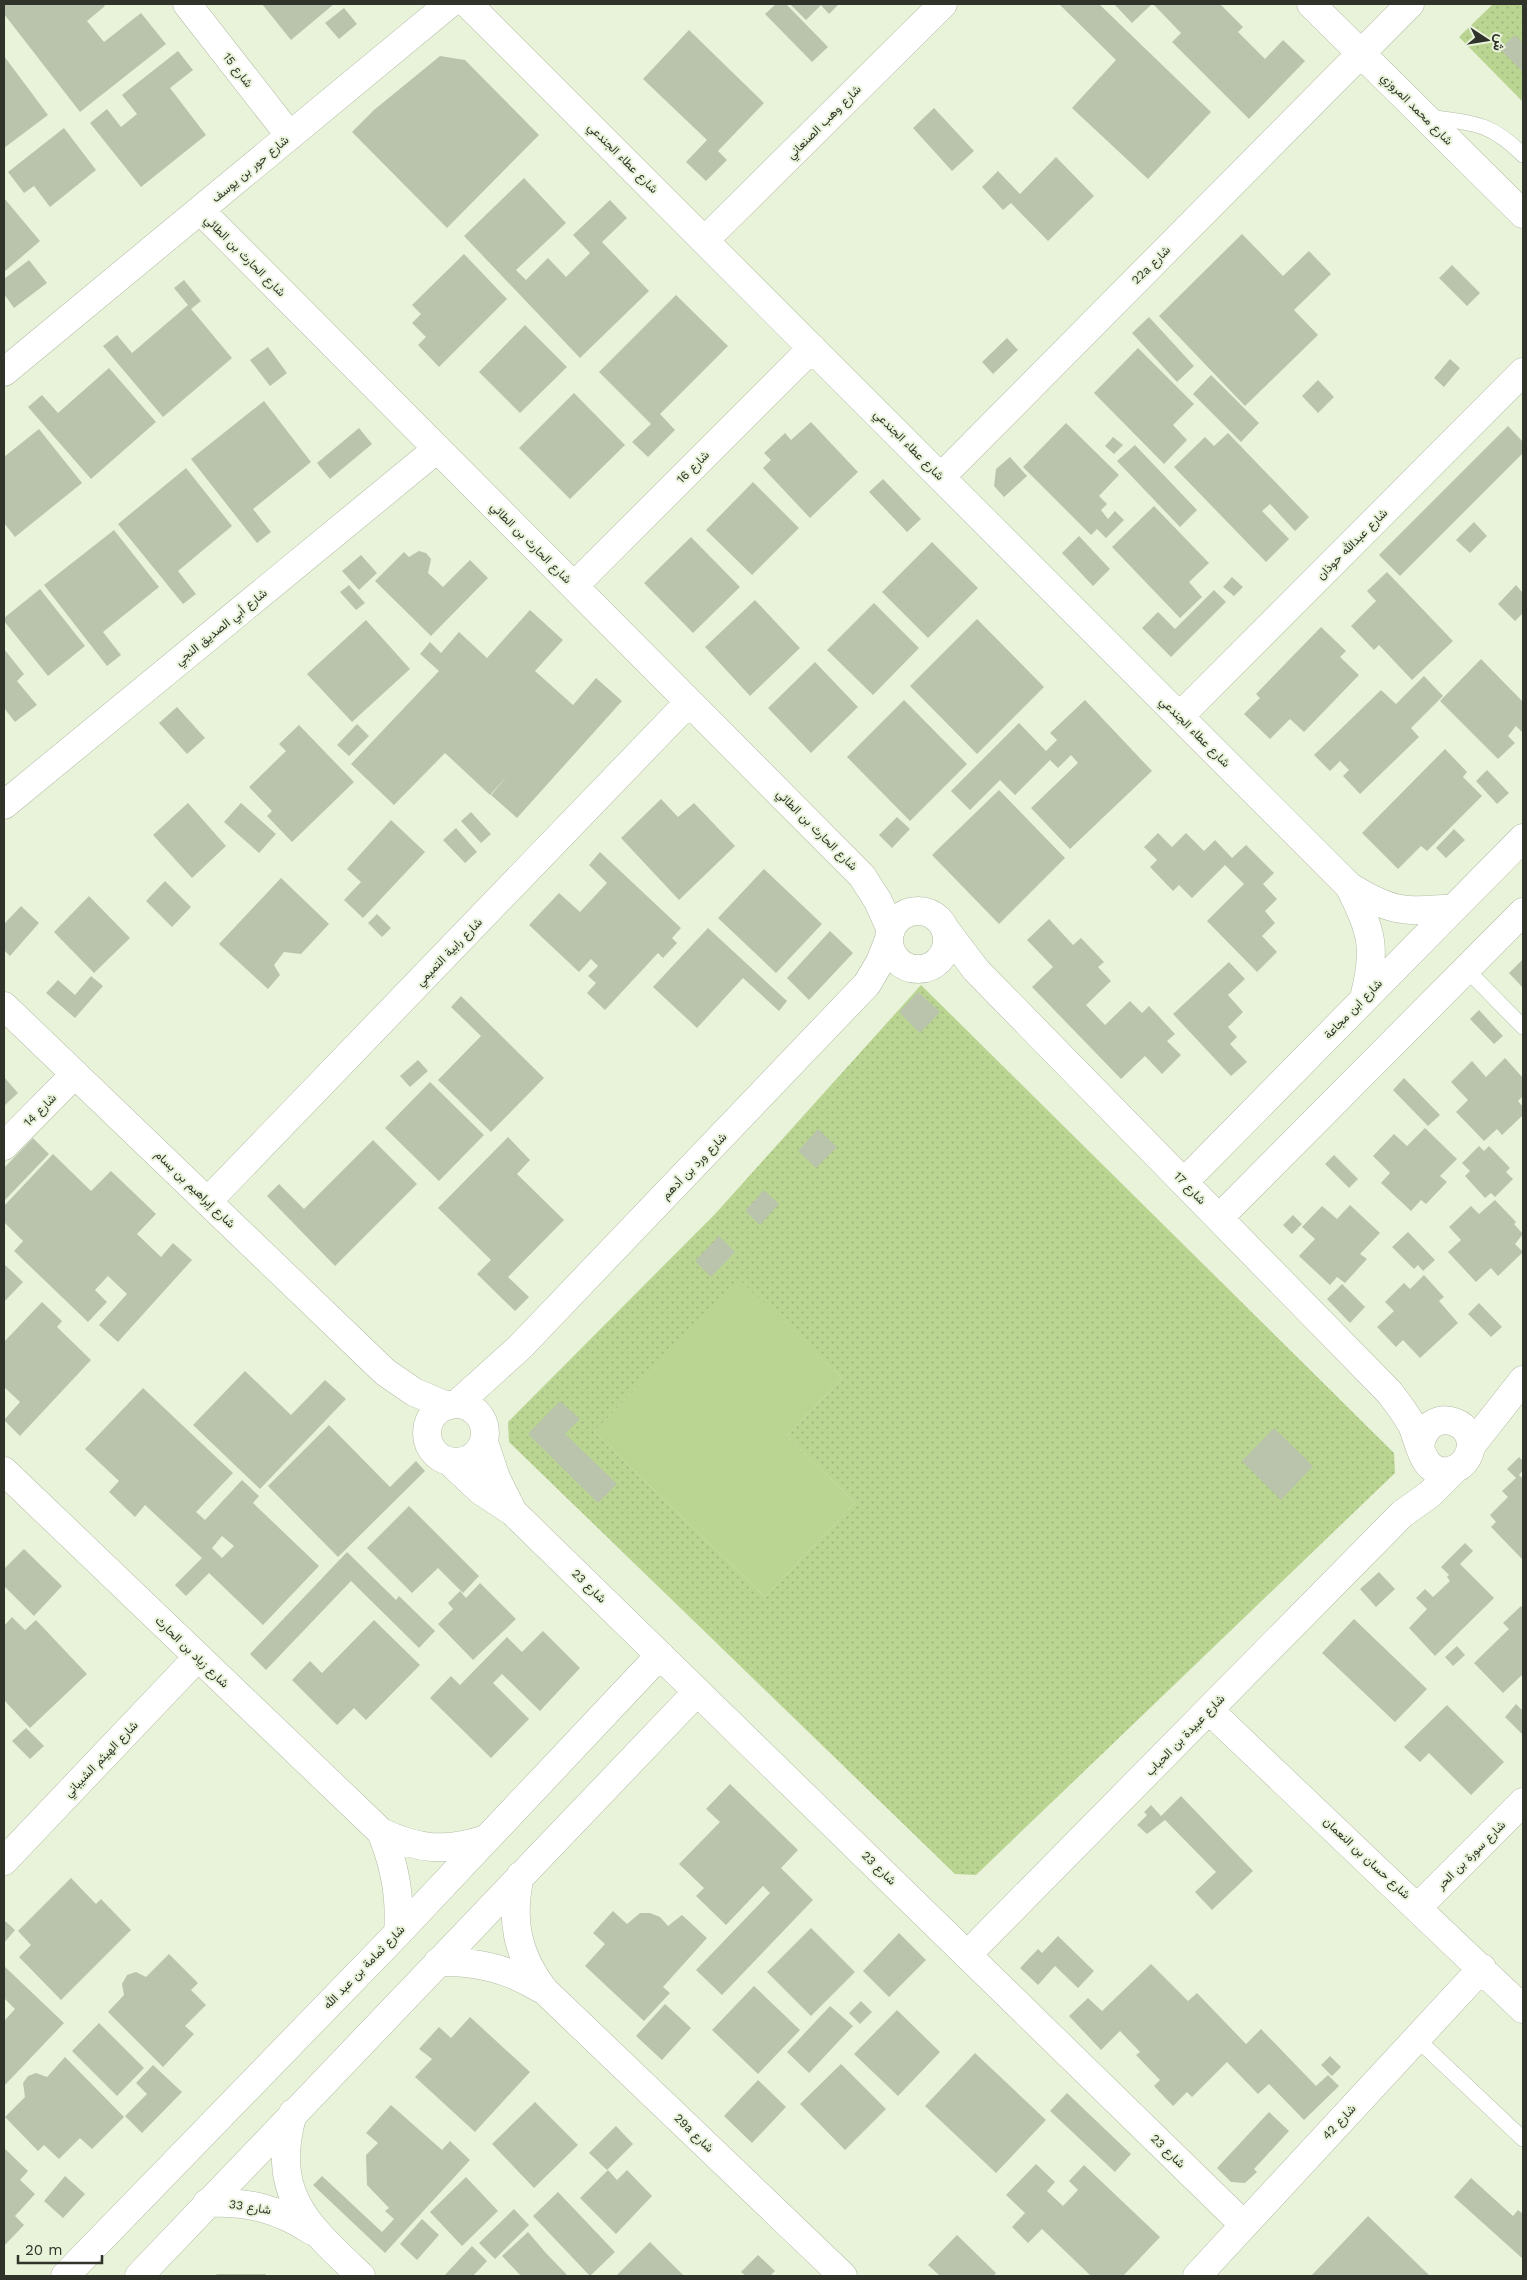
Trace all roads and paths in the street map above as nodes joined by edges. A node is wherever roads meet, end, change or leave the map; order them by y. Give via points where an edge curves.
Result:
1 (187, 4) edge
2 (449, 4) edge
3 (468, 4) edge
4 (943, 4) edge
5 (1311, 4) edge
6 (1410, 4) edge
7 (1362, 54) junction
8 (1425, 117) junction
9 (290, 136) junction
10 (1523, 155) edge
11 (200, 210) junction
12 (1523, 214) edge
13 (705, 240) junction
14 (812, 348) junction
15 (4, 372) edge
16 (1523, 372) edge
17 (437, 449) junction
18 (941, 477) junction
19 (574, 586) junction
20 (689, 702) junction
21 (1180, 716) junction
22 (4, 805) edge
23 (1523, 838) edge
24 (862, 876) junction
25 (1349, 886) junction
26 (1453, 908) junction
27 (919, 911) junction
28 (1523, 912) edge
29 (945, 928) junction
30 (890, 934) junction
31 (918, 967) junction
32 (1466, 969) junction
33 (989, 983) junction
34 (867, 984) junction
35 (1364, 998) junction
36 (4, 1006) edge
37 (1523, 1027) edge
38 (75, 1074) junction
39 (4, 1146) edge
40 (1184, 1182) junction
41 (208, 1201) junction
42 (1219, 1218) junction
43 (520, 1347) junction
44 (385, 1372) junction
45 (1521, 1382) edge
46 (1390, 1393) junction
47 (452, 1405) junction
48 (1449, 1420) junction
49 (427, 1432) junction
50 (484, 1432) junction
51 (1471, 1446) junction
52 (1420, 1450) junction
53 (450, 1462) junction
54 (1455, 1469) junction
55 (4, 1471) edge
56 (513, 1512) junction
57 (1402, 1514) junction
58 (660, 1655) junction
59 (198, 1657) junction
60 (697, 1692) junction
61 (1209, 1710) junction
62 (1523, 1802) edge
63 (381, 1832) junction
64 (486, 1839) junction
65 (4, 1860) edge
66 (520, 1876) junction
67 (1418, 1907) junction
68 (398, 1933) junction
69 (967, 1955) junction
70 (438, 1962) junction
71 (1482, 1968) junction
72 (544, 1990) junction
73 (1523, 2009) edge
74 (1417, 2039) junction
75 (293, 2113) junction
76 (1523, 2139) edge
77 (207, 2203) junction
78 (1244, 2225) junction
79 (316, 2234) junction
80 (65, 2276) edge
81 (139, 2276) edge
82 (360, 2276) edge
83 (843, 2276) edge
84 (1197, 2276) edge

1 - 9 street, شارع 15
2 - 9 street, شارع حور بن يوسف
3 - 13 street, شارع عطاء الجندعي
4 - 13 street, شارع وهب الصنعاني
5 - 7 street, شارع محمد المروزي
6 - 7 street, 22a شارع
7 - 8 street, شارع محمد المروزي
7 - 18 street, 22a شارع
8 - 10 lane via 1487,127
8 - 12 street, شارع محمد المروزي
9 - 11 street, شارع حور بن يوسف
11 - 15 street, شارع حور بن يوسف
11 - 17 street, شارع الحارث بن الطائي
13 - 14 street, شارع عطاء الجندعي
14 - 18 street, شارع عطاء الجندعي
14 - 19 street, شارع 16
16 - 21 street, شارع عبدالله حوذان
17 - 19 street, شارع الحارث بن الطائي
17 - 22 street, شارع أبي الصديق النجي
18 - 21 street, شارع عطاء الجندعي
19 - 20 street, شارع الحارث بن الطائي
20 - 24 street, شارع الحارث بن الطائي
20 - 41 street, شارع رابية التميمي
21 - 25 street, شارع عطاء الجندعي
23 - 26 street, شارع ابن مجاعة
24 - 27 street, شارع الحارث بن الطائي
24 - 30 street, شارع الحارث بن الطائي via 878,901
25 - 26 street, شارع عطاء الجندعي via 1394,909 1419,912
25 - 35 street, شارع عطاء الجندعي via 1366,920 1372,945 1371,971
26 - 35 street, شارع ابن مجاعة
27 - 29 street via 934,916
27 - 30 street via 902,916
28 - 32 street
29 - 31 street via 944,954
29 - 33 street, شارع 17
30 - 31 street via 893,956
30 - 34 street, شارع ورد بن أدهم via 880,962
31 - 33 street, شارع 17 via 961,971
31 - 34 street, شارع ورد بن أدهم
32 - 37 lane
32 - 42 street
33 - 40 street, شارع 17
34 - 43 street, شارع ورد بن أدهم
35 - 40 street, شارع ابن مجاعة
36 - 38 street, شارع إبراهيم بن بسام
38 - 39 street, شارع 14
38 - 41 street, شارع إبراهيم بن بسام
40 - 42 street, شارع 17
41 - 44 street, شارع إبراهيم بن بسام
42 - 46 street, شارع 17
43 - 47 street, شارع ورد بن أدهم
43 - 50 street, شارع ورد بن أدهم via 496,1387
44 - 47 street, شارع إبراهيم بن بسام via 414,1392
44 - 49 street, شارع إبراهيم بن بسام
45 - 48 street
45 - 51 street
46 - 48 street, شارع 17 via 1417,1410
46 - 52 street, شارع 17 via 1403,1409
47 - 49 street via 437,1411
47 - 50 street via 468,1406 477,1412
48 - 51 street via 1466,1430
48 - 52 street via 1431,1424 1425,1430
49 - 53 street via 433,1451
50 - 53 street via 479,1451 461,1462
50 - 56 street, شارع 23 via 496,1478
51 - 54 street via 1466,1460
52 - 54 street via 1432,1467
52 - 57 street, شارع عبيدة بن الحباب via 1416,1486
53 - 56 street, شارع 23 via 481,1491
54 - 57 street, شارع عبيدة بن الحباب via 1430,1494
55 - 59 street, شارع زياد بن الحارث
56 - 58 street, شارع 23
57 - 61 street, شارع عبيدة بن الحباب
58 - 60 street, شارع 23
58 - 64 street, شارع ثمامة بن عبد الله
59 - 63 street, شارع زياد بن الحارث
59 - 65 street, شارع الهيثم الشيباني
60 - 66 street
60 - 69 street, شارع 23
61 - 67 street, شارع حسان بن النعمان
61 - 69 street, شارع عبيدة بن الحباب
62 - 67 street, شارع سورة بن الحر
63 - 64 street, شارع زياد بن الحارث via 401,1842 436,1848 465,1846
63 - 68 street, شارع زياد بن الحارث via 395,1871
64 - 68 street, شارع ثمامة بن عبد الله
66 - 70 street
66 - 72 street, 29a شارع via 515,1896 517,1936 532,1974
67 - 71 street, شارع حسان بن النعمان
68 - 80 street, شارع ثمامة بن عبد الله
69 - 78 street, شارع 23
70 - 72 street, 29a شارع via 461,1961 497,1968
70 - 75 street
71 - 73 street, شارع حسان بن النعمان
71 - 74 street, شارع 42
72 - 83 street, 29a شارع
74 - 76 lane
74 - 78 street, شارع 42
75 - 77 street
75 - 79 street, شارع 33 via 285,2155 287,2177 293,2198
77 - 79 street, شارع 33 via 230,2202 276,2211
77 - 81 street
78 - 84 street, شارع 42
79 - 82 street, شارع 33

